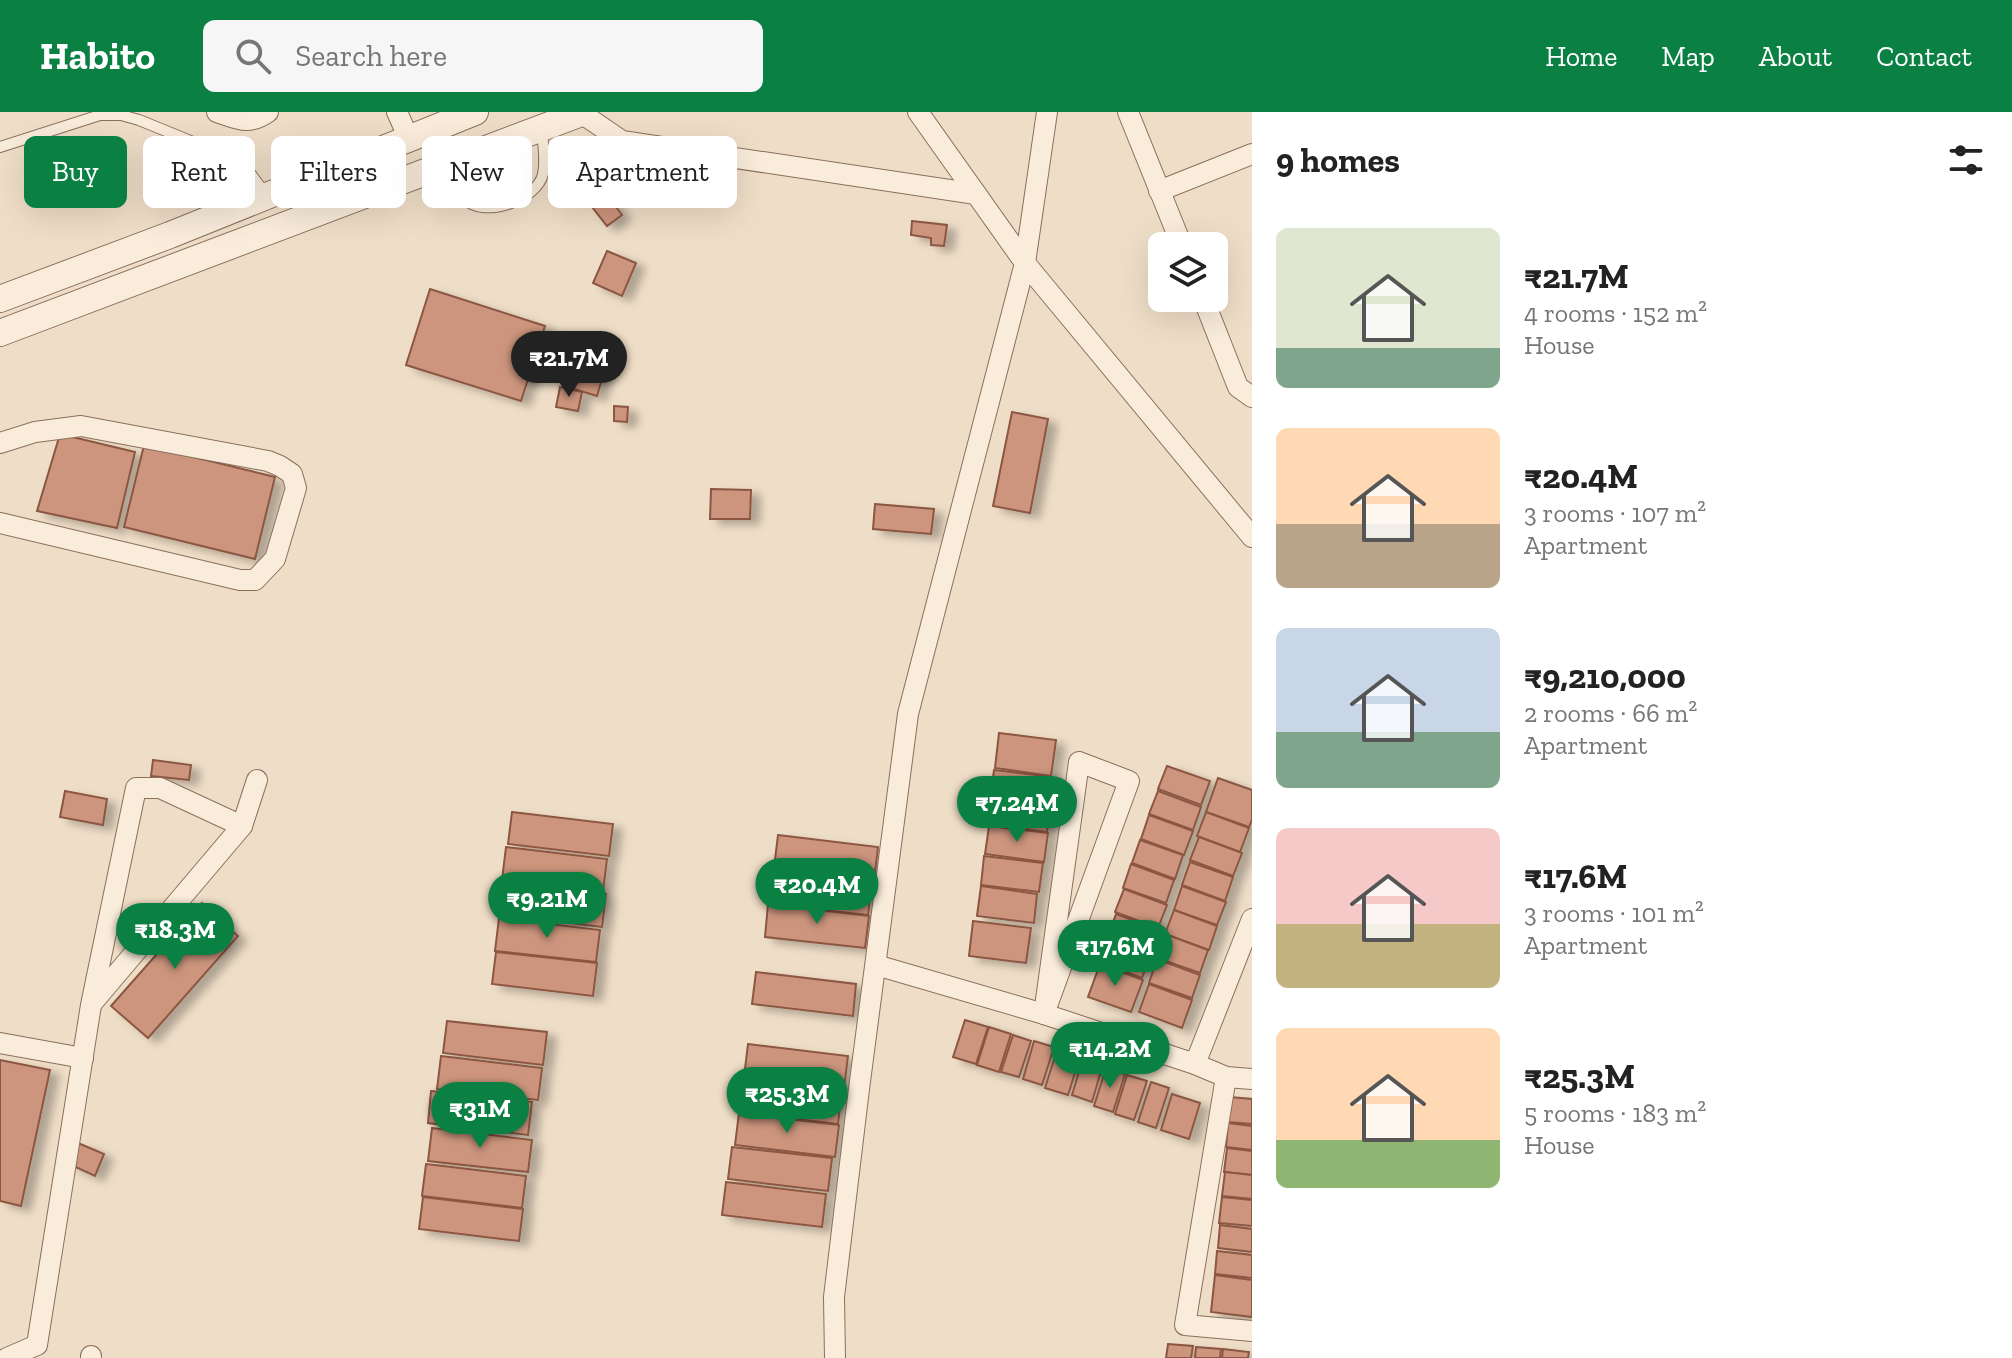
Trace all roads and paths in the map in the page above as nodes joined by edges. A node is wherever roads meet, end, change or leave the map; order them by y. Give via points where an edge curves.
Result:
1 (217, 112) edge
2 (268, 112) edge
3 (397, 112) edge
4 (475, 112) edge
5 (918, 112) edge
6 (1047, 112) edge
7 (1128, 112) edge
8 (582, 113) edge
9 (542, 128) junction
10 (521, 136) edge
11 (409, 139) junction
12 (0, 147) edge
13 (1252, 154) edge
14 (422, 173) edge
15 (1159, 191) junction
16 (532, 192) edge
17 (976, 194) junction
18 (267, 196) junction
19 (1176, 232) edge
20 (1025, 263) junction
21 (0, 299) edge
22 (1209, 312) edge
23 (0, 333) edge
24 (1252, 397) edge
25 (0, 443) edge
26 (0, 523) edge
27 (1252, 537) edge
28 (257, 780) dead end
29 (242, 826) junction
30 (1252, 919) edge
31 (876, 965) junction
32 (91, 1005) junction
33 (1044, 1014) junction
34 (0, 1043) edge
35 (83, 1058) junction
36 (1195, 1064) junction
37 (1226, 1077) junction
38 (1252, 1079) edge
39 (1252, 1331) edge
40 (39, 1352) edge
41 (7, 1358) edge
42 (835, 1358) edge

1 - 2 street via 243,120
3 - 11 street
4 - 11 street
5 - 17 street
6 - 20 street
7 - 15 street
8 - 9 street
8 - 17 street via 622,141
9 - 10 street
9 - 16 lane via 543,176
11 - 18 street
12 - 18 lane via 100,115 121,115 237,160
13 - 15 street
14 - 23 street
15 - 19 street
17 - 20 street
18 - 21 street
20 - 27 street
20 - 31 street via 908,714
22 - 24 street via 1238,387
25 - 26 street via 81,426 268,461 292,474 296,488 275,559 255,580
28 - 29 street
29 - 32 street
29 - 32 street via 160,788 136,788
30 - 36 street
31 - 33 street
31 - 42 street via 834,1297
32 - 35 street
33 - 33 street via 1057,920 1079,762 1129,781
33 - 36 street
34 - 35 street
35 - 40 street
36 - 37 street
37 - 38 street
37 - 39 street via 1185,1325
40 - 41 street

